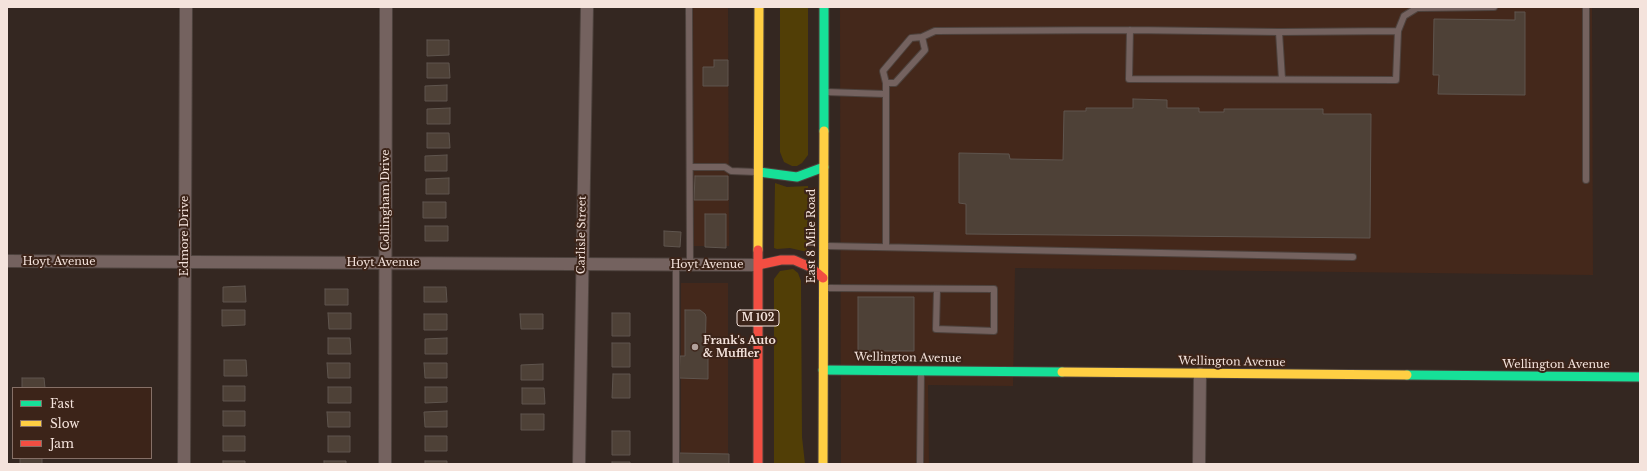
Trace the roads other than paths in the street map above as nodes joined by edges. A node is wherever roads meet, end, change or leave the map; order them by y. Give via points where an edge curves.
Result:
1 (186, 7) edge
2 (386, 7) edge
3 (586, 7) edge
4 (689, 7) edge
5 (759, 7) edge
6 (824, 7) edge
7 (1494, 7) edge
8 (1586, 7) edge
9 (1130, 30) junction
10 (1398, 30) junction
11 (1279, 32) junction
12 (922, 37) junction
13 (1282, 79) junction
14 (886, 83) junction
15 (824, 92) junction
16 (885, 94) junction
17 (690, 167) junction
18 (824, 167) junction
19 (759, 172) junction
20 (1586, 180) dead end
21 (824, 246) junction
22 (886, 247) junction
23 (1353, 257) dead end
24 (7, 261) edge
25 (185, 262) junction
26 (386, 263) junction
27 (581, 264) junction
28 (676, 265) junction
29 (690, 265) junction
30 (758, 265) junction
31 (823, 283) junction
32 (937, 289) junction
33 (823, 370) junction
34 (921, 370) junction
35 (1200, 374) junction
36 (1640, 377) edge
37 (184, 464) edge
38 (385, 464) edge
39 (579, 464) edge
40 (676, 464) edge
41 (758, 464) edge
42 (824, 464) edge
43 (920, 464) edge
44 (1200, 464) edge

1 - 25 street, Edmore Drive
2 - 26 street, Collingham Drive
3 - 27 street, Carlisle Street
4 - 17 lane
5 - 19 main road, M 102
6 - 15 main road, East 8 Mile Road
7 - 10 lane via 1417,8 1404,16
8 - 20 lane
9 - 11 lane
9 - 12 lane via 935,31
9 - 13 lane via 1129,79
10 - 11 lane
10 - 13 lane via 1396,80
11 - 13 lane
12 - 14 lane via 911,38 894,56 883,71
12 - 14 lane via 925,50 895,83
14 - 16 lane
15 - 16 lane
15 - 18 main road, East 8 Mile Road
16 - 22 lane
17 - 19 lane via 725,167 731,171
17 - 29 lane
18 - 19 main road via 797,177
18 - 21 main road, East 8 Mile Road
19 - 30 main road, M 102
21 - 22 lane
21 - 31 main road, East 8 Mile Road
22 - 23 lane
24 - 25 street, Hoyt Avenue
25 - 26 street, Hoyt Avenue
25 - 37 street, Edmore Drive
26 - 27 street, Hoyt Avenue
26 - 38 street, Collingham Drive
27 - 28 street, Hoyt Avenue
27 - 39 street, Carlisle Street
28 - 29 street, Hoyt Avenue
28 - 40 lane
29 - 30 street, Hoyt Avenue
30 - 31 main road via 794,260 810,267
30 - 41 main road, M 102
31 - 32 lane
31 - 33 main road, East 8 Mile Road
32 - 32 lane via 994,289 994,331 936,329
33 - 34 main road, Wellington Avenue
33 - 42 main road, East 8 Mile Road
34 - 35 main road, Wellington Avenue
34 - 43 lane
35 - 36 main road, Wellington Avenue
35 - 44 street

